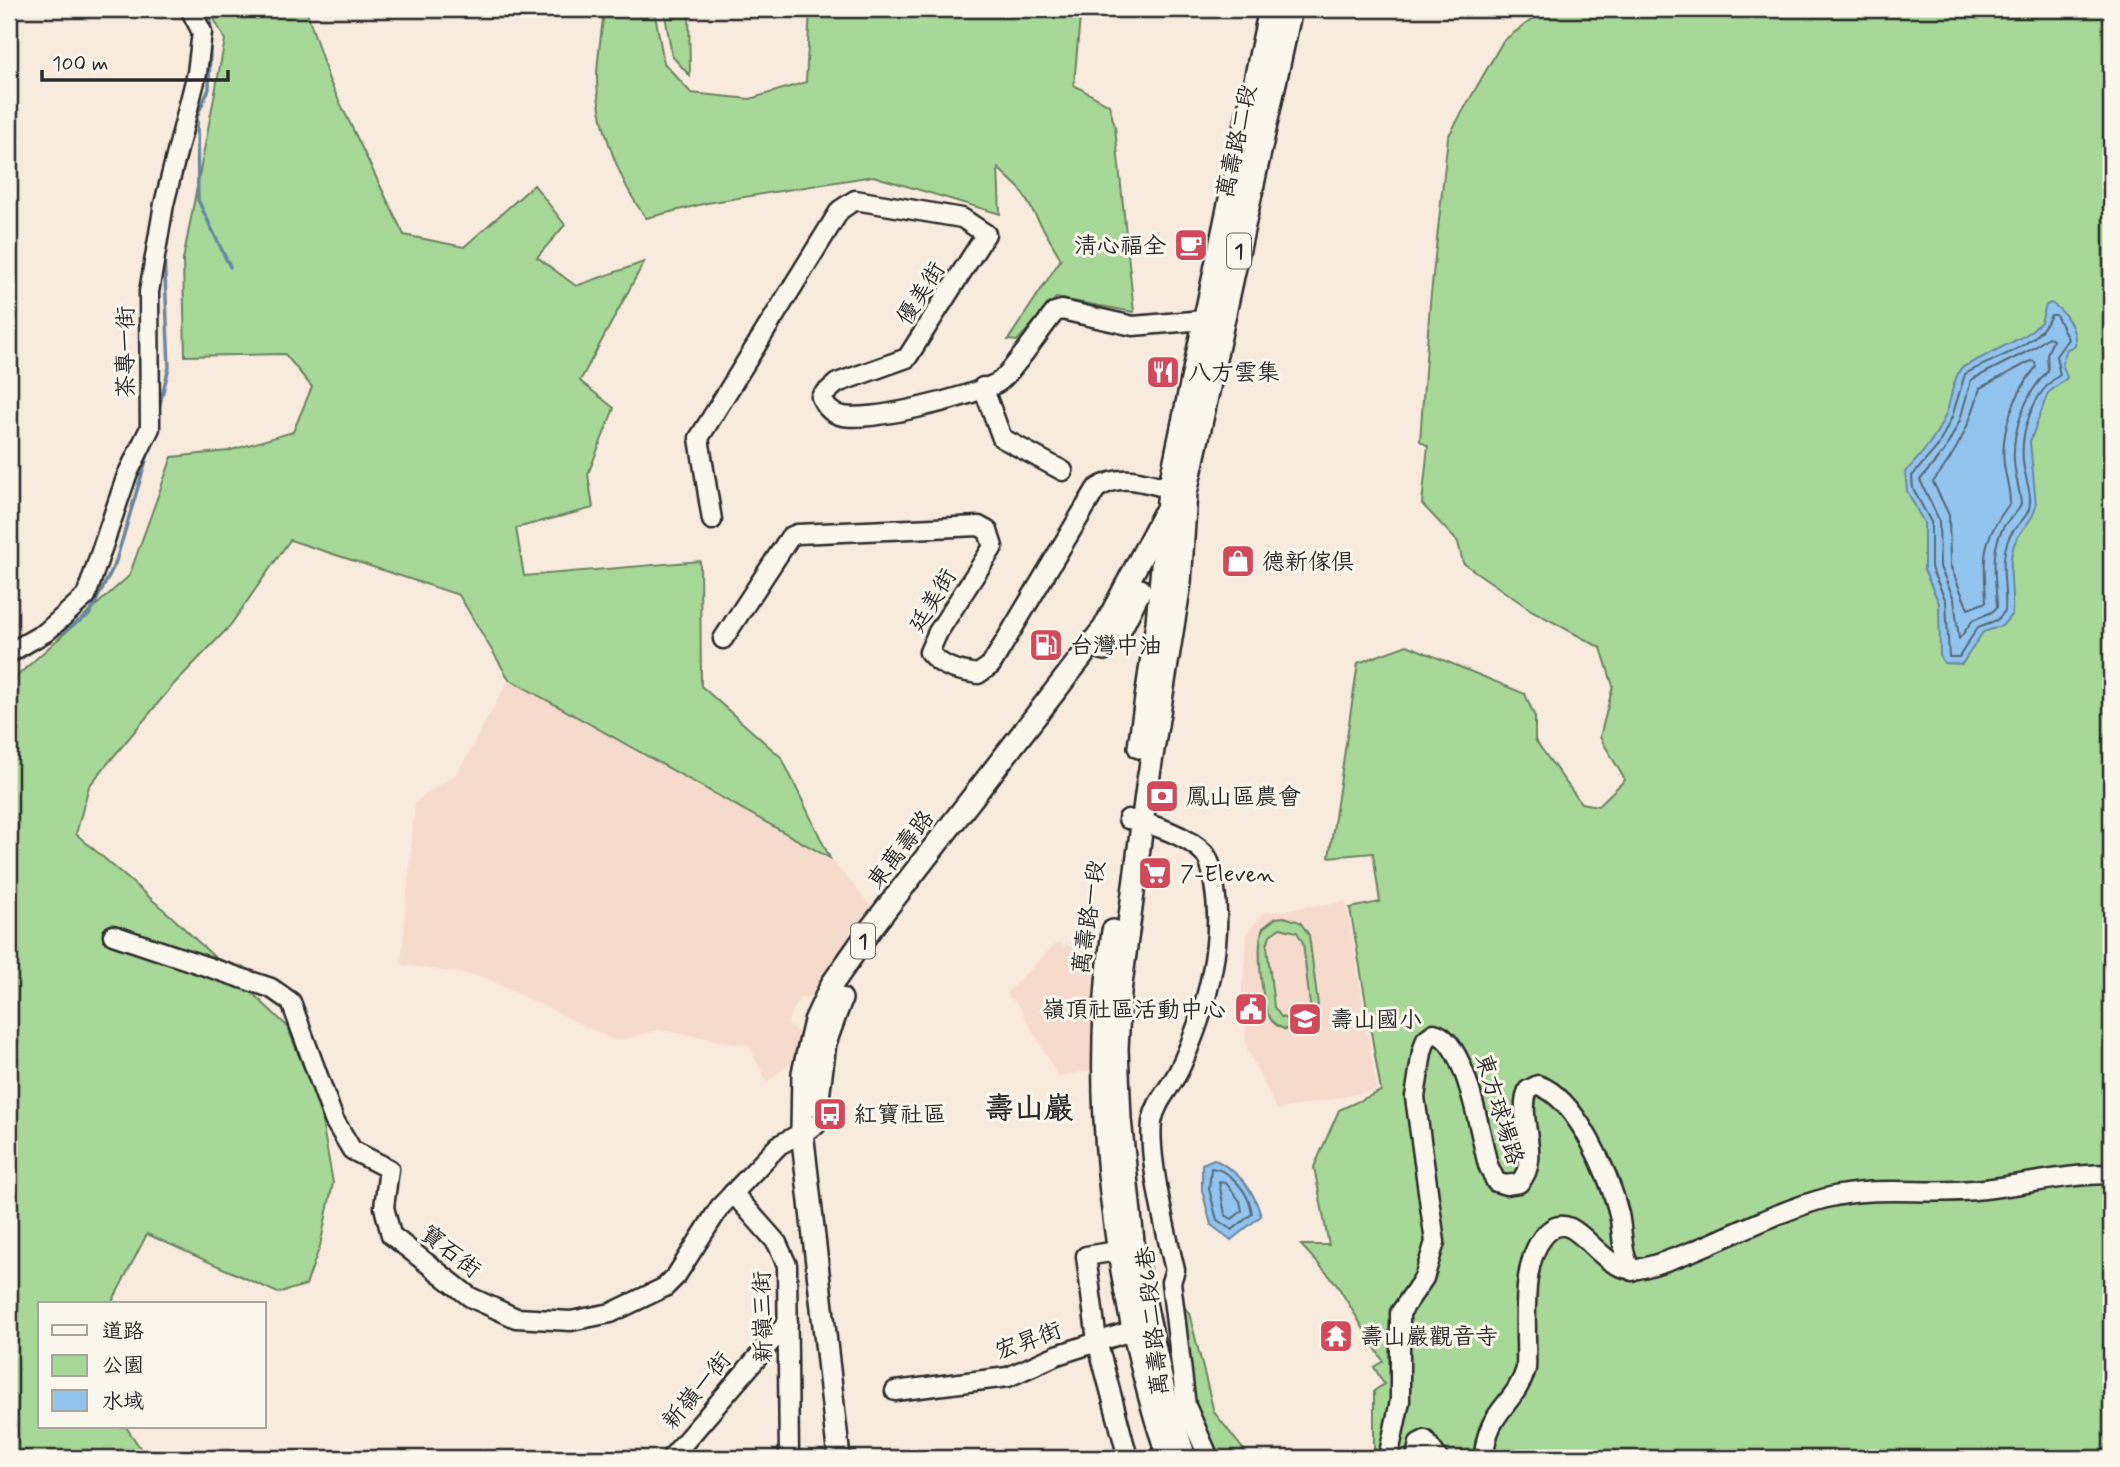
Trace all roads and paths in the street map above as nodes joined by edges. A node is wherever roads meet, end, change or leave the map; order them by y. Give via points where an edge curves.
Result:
1 (190, 9) edge
2 (1270, 9) edge
3 (1292, 9) edge
4 (1204, 320) junction
5 (983, 387) junction
6 (1063, 471) dead end
7 (1175, 495) junction
8 (712, 520) dead end
9 (1173, 539) junction
10 (1126, 617) junction
11 (1157, 622) junction
12 (723, 639) dead end
13 (9, 653) edge
14 (1135, 820) junction
15 (113, 935) dead end
16 (809, 1128) junction
17 (2111, 1174) edge
18 (733, 1193) junction
19 (1117, 1251) junction
20 (1632, 1271) junction
21 (788, 1322) junction
22 (1134, 1330) junction
23 (1097, 1341) junction
24 (895, 1391) dead end
25 (671, 1458) edge
26 (789, 1458) edge
27 (839, 1458) edge
28 (853, 1458) edge
29 (1128, 1458) edge
30 (1169, 1458) edge
31 (1185, 1458) edge
32 (1209, 1458) edge
33 (1388, 1458) edge
34 (1416, 1458) edge
35 (1438, 1458) edge
36 (1484, 1458) edge

1 - 13 street, 茶專一街 via 202,32 149,292 150,428 127,475 86,596 46,632
2 - 4 main road, 萬壽路二段 / 1
3 - 7 main road, 萬壽路二段 / 1
4 - 5 street, 優美街 via 1133,327 1055,312 999,383
4 - 7 main road, 萬壽路二段 / 1
5 - 6 street via 1002,438
5 - 8 street, 優美街 via 884,415 853,418 826,408 821,397 836,383 907,358 986,234 962,218 855,200 840,210 699,438
7 - 9 main road, 萬壽路二段 / 1
7 - 12 street, 廷美街 via 1131,478 1117,478 1096,489 991,665 978,674 955,671 929,652 993,547 988,531 979,526 790,537
7 - 16 main road, 東萬壽路 / 1 via 1104,628 832,984 815,1021 803,1073
9 - 10 main road, 東萬壽路 / 1
9 - 11 main road, 萬壽路一段
9 - 14 main road, 萬壽路一段 via 1180,583
10 - 11 main road via 1151,617
10 - 16 main road, 東萬壽路 / 1 via 847,987 825,1042
11 - 14 main road, 萬壽路一段
14 - 19 main road, 萬壽路一段 via 1105,988 1102,1046
14 - 31 main road, 萬壽路一段 via 1117,1049 1120,1119 1137,1264 1164,1392
14 - 32 street, 萬壽路二段6巷 via 1176,835 1205,855 1217,898 1213,970 1181,1066 1157,1106 1152,1124 1175,1270 1171,1282 1181,1378 1186,1406
15 - 18 street, 寶石街 via 271,988 291,1002 334,1120 352,1150 389,1169 384,1207 391,1235 470,1297 516,1318 571,1321 611,1313 652,1295 676,1276
16 - 18 street, 寶石街 via 779,1145
16 - 27 main road, 東萬壽路 / 1
16 - 28 main road, 東萬壽路 / 1
17 - 20 street via 2041,1179 1972,1191 1857,1193 1828,1198 1683,1257
18 - 21 street, 新嶺三街 via 784,1252
19 - 22 main road, 萬壽路一段
19 - 23 street via 1086,1256
20 - 33 street, 東方球場路 via 1626,1263 1606,1171 1566,1106 1538,1085 1528,1090 1524,1104 1528,1168 1518,1183 1496,1182 1458,1055 1445,1038 1430,1035 1422,1052 1415,1097 1435,1242 1424,1278 1400,1313 1400,1401
20 - 36 street via 1615,1267 1579,1231 1564,1227 1549,1231 1529,1269 1527,1369 1522,1383 1489,1424
21 - 25 street, 新嶺一街
21 - 26 street, 新嶺三街
22 - 23 street, 宏昇街
22 - 30 main road, 萬壽路一段 via 1148,1396
23 - 24 street, 宏昇街 via 1008,1377
23 - 29 street
34 - 35 street via 1419,1443 1425,1440

